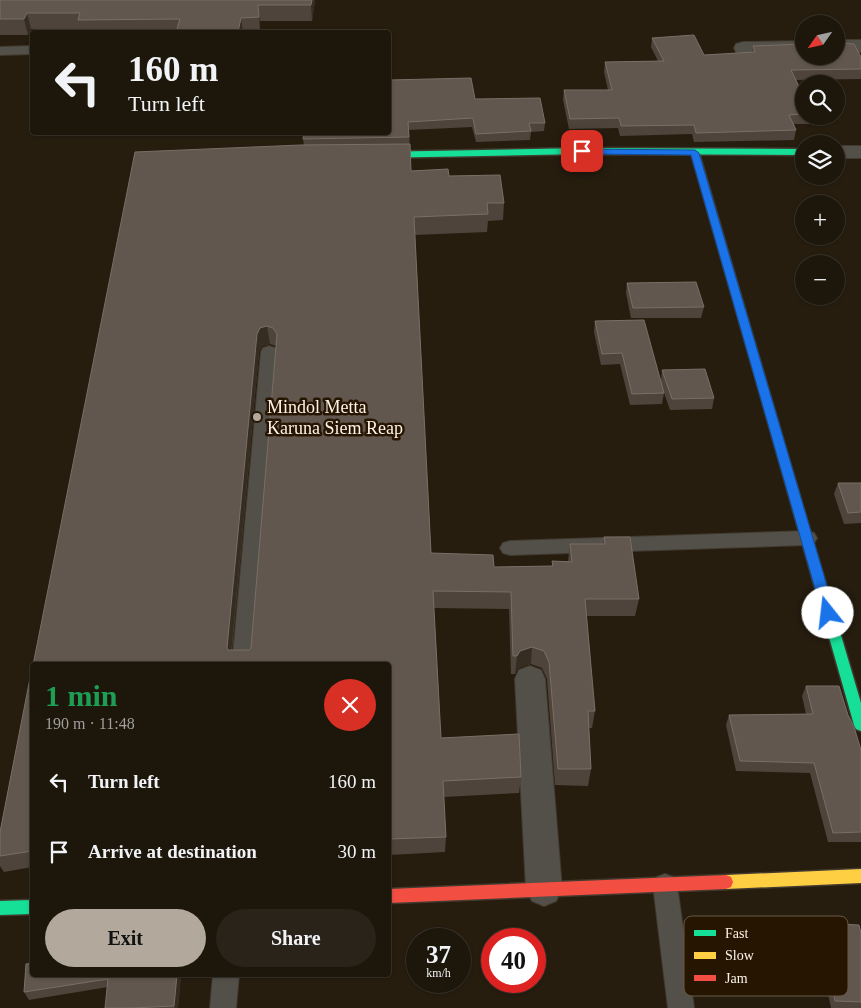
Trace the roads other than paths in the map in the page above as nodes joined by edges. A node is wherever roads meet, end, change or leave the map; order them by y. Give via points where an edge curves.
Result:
1 (845, 46) edge
2 (861, 46) edge
3 (795, 47) edge
4 (744, 48) dead end
5 (30, 50) edge
6 (0, 51) edge
7 (795, 152) edge
8 (845, 152) edge
9 (861, 152) edge
10 (695, 153) junction
11 (358, 155) edge
12 (269, 352) edge
13 (807, 538) junction
14 (510, 548) dead end
15 (242, 662) edge
16 (530, 679) dead end
17 (861, 725) edge
18 (861, 876) edge
19 (665, 885) junction
20 (544, 889) junction
21 (391, 896) edge
22 (0, 908) edge
23 (30, 908) edge
24 (226, 977) edge
25 (223, 1008) edge
26 (681, 1008) edge

1 - 2 street
3 - 4 street
5 - 6 lane
7 - 10 street
8 - 9 street
10 - 11 street via 582,151
10 - 13 street
12 - 15 lane
13 - 14 lane
13 - 17 street
16 - 20 street
18 - 19 street
19 - 20 street
19 - 26 lane
20 - 21 street
22 - 23 street
24 - 25 lane

